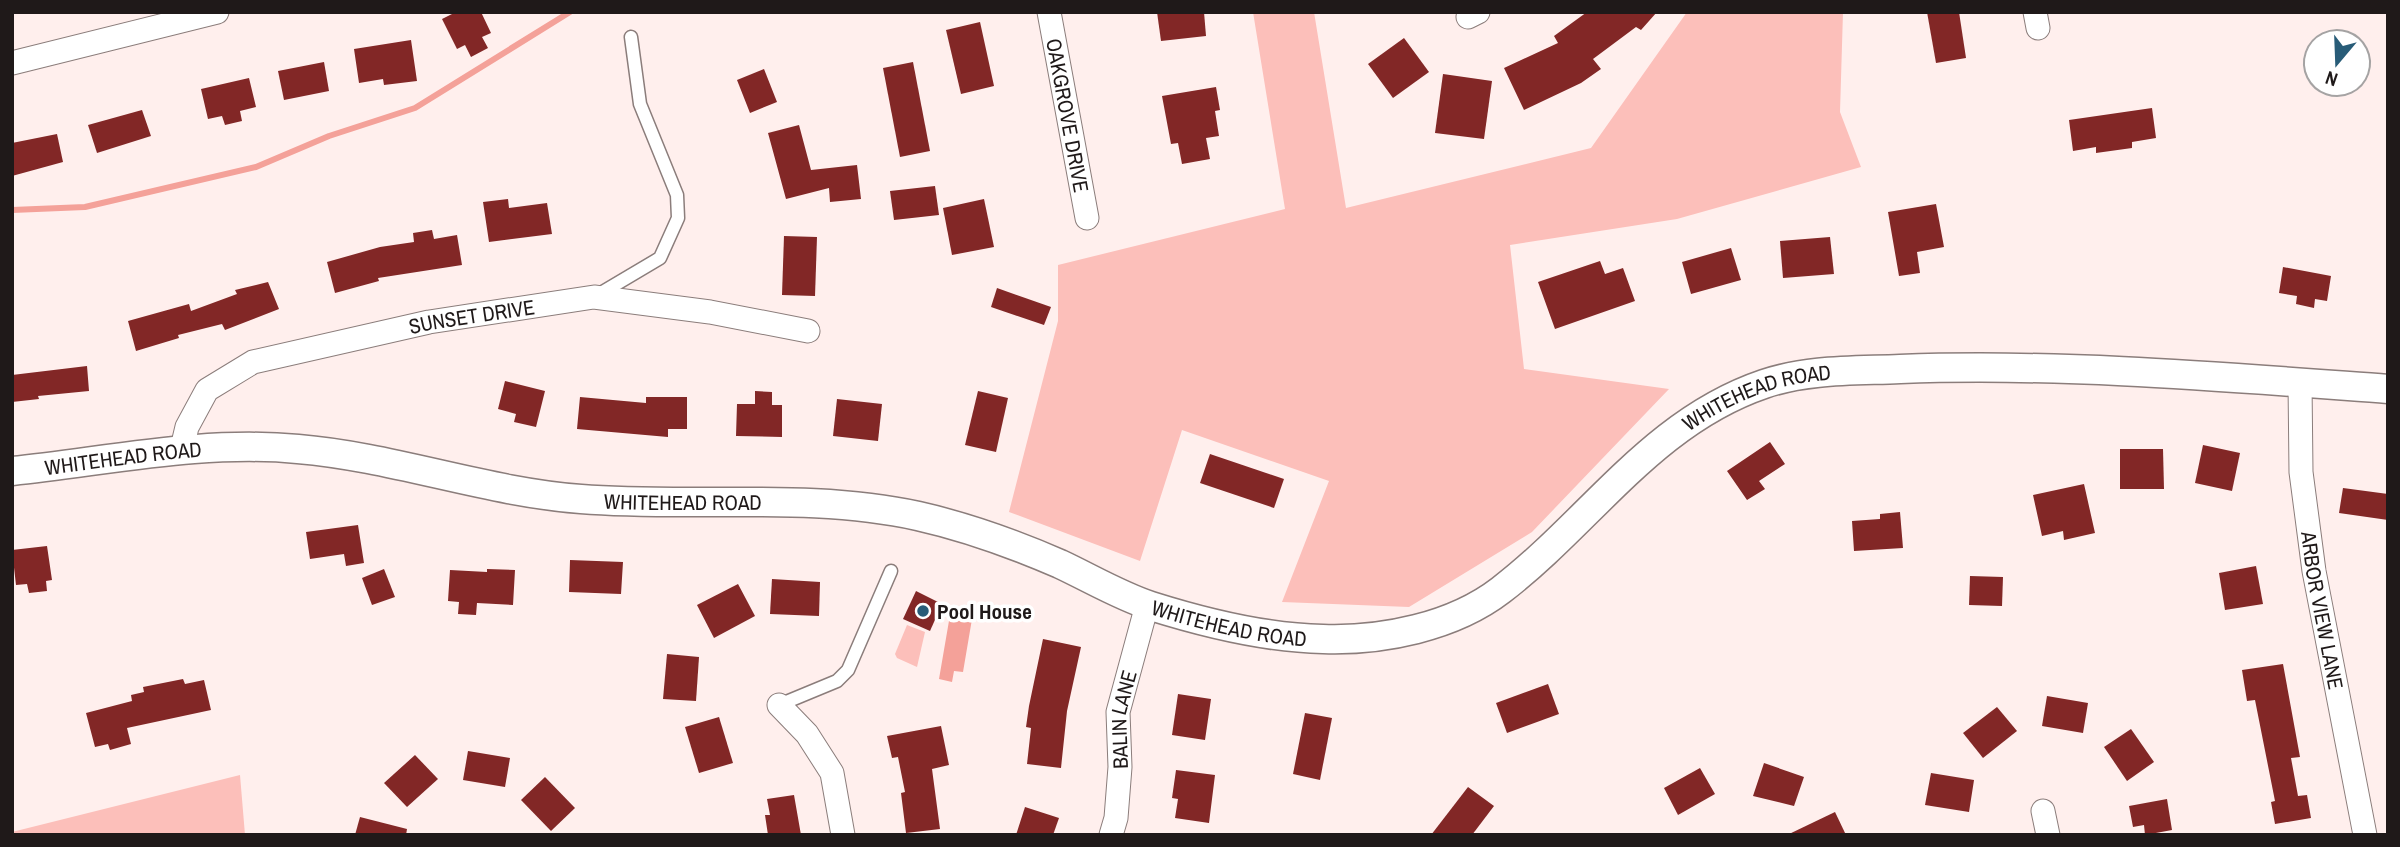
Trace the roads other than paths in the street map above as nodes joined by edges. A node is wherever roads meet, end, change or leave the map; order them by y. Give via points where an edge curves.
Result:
1 (217, 12) edge
2 (1049, 12) edge
3 (631, 37) dead end
4 (12, 63) edge
5 (1087, 218) dead end
6 (594, 297) junction
7 (808, 331) dead end
8 (2300, 383) junction
9 (2388, 389) edge
10 (181, 449) junction
11 (12, 471) edge
12 (891, 571) dead end
13 (1147, 605) junction
14 (779, 705) joint
15 (2043, 811) dead end
16 (843, 835) edge
17 (1111, 835) edge
18 (2048, 835) edge
19 (2365, 835) edge

1 - 4 street
2 - 5 street, OAKGROVE DRIVE
3 - 6 lane via 640,104 677,195 678,218 660,258
6 - 7 street, SUNSET DRIVE
6 - 10 street, SUNSET DRIVE via 429,322 253,362 207,390
8 - 9 street, WHITEHEAD ROAD
8 - 13 street, WHITEHEAD ROAD via 2004,368 1817,372 1766,383 1712,406 1623,474 1496,594 1443,621 1406,632 1324,640 1245,629
8 - 19 street, ARBOR VIEW LANE via 2301,472 2314,570
10 - 11 street, WHITEHEAD ROAD
10 - 13 street, WHITEHEAD ROAD via 291,448 358,455 550,497 842,506 912,515 969,528
12 - 14 lane via 848,670 836,681
13 - 17 street, BALIN LANE via 1118,712 1120,767
14 - 16 street via 807,734 832,774
15 - 18 street

